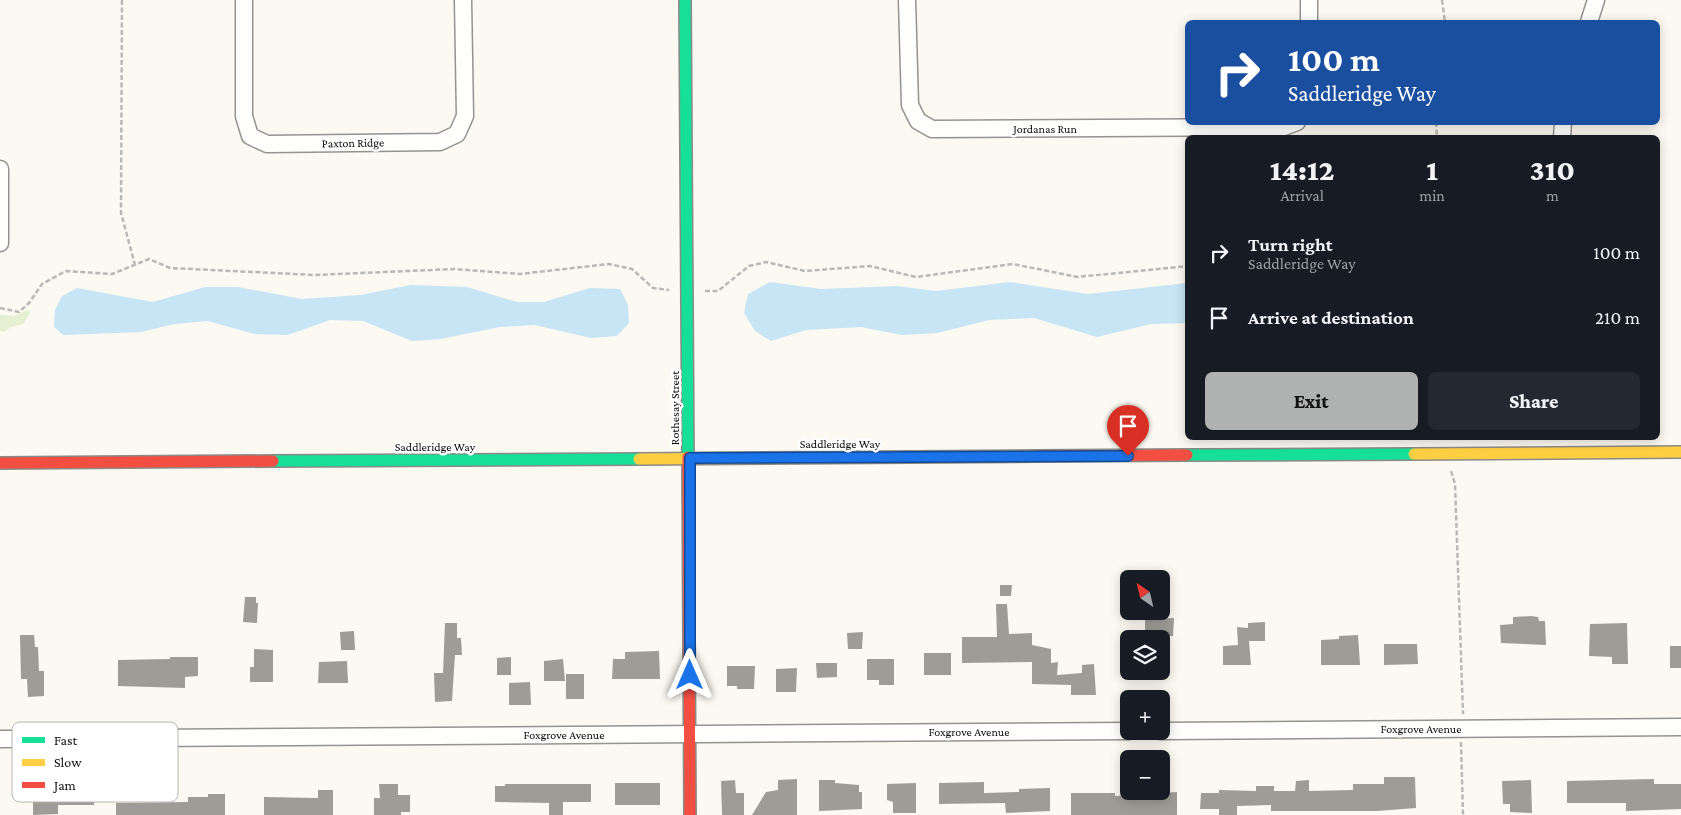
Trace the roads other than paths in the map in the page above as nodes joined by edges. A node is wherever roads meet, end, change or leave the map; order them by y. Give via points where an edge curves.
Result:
1 (244, 0) edge
2 (463, 0) edge
3 (685, 0) edge
4 (907, 0) edge
5 (1309, 0) edge
6 (1596, 0) edge
7 (1309, 20) edge
8 (1590, 20) edge
9 (1289, 125) edge
10 (0, 169) edge
11 (0, 243) edge
12 (1563, 445) edge
13 (1681, 452) edge
14 (690, 458) junction
15 (0, 463) edge
16 (1681, 727) edge
17 (1120, 731) edge
18 (1170, 731) edge
19 (690, 734) junction
20 (178, 738) edge
21 (690, 815) edge

1 - 2 street, Paxton Ridge via 244,116 250,136 267,144 440,142 457,134 465,116
3 - 14 street, Rothesay Street
4 - 9 street, Jordanas Run via 910,105 918,121 932,130
5 - 7 street
6 - 8 street
10 - 11 street
12 - 13 street, Saddleridge Way
12 - 14 street, Saddleridge Way via 1446,454
14 - 15 street, Saddleridge Way
14 - 19 street, Rothesay Street
16 - 18 street, Foxgrove Avenue
17 - 19 street, Foxgrove Avenue
19 - 20 street, Foxgrove Avenue
19 - 21 street, Rothesay Street

